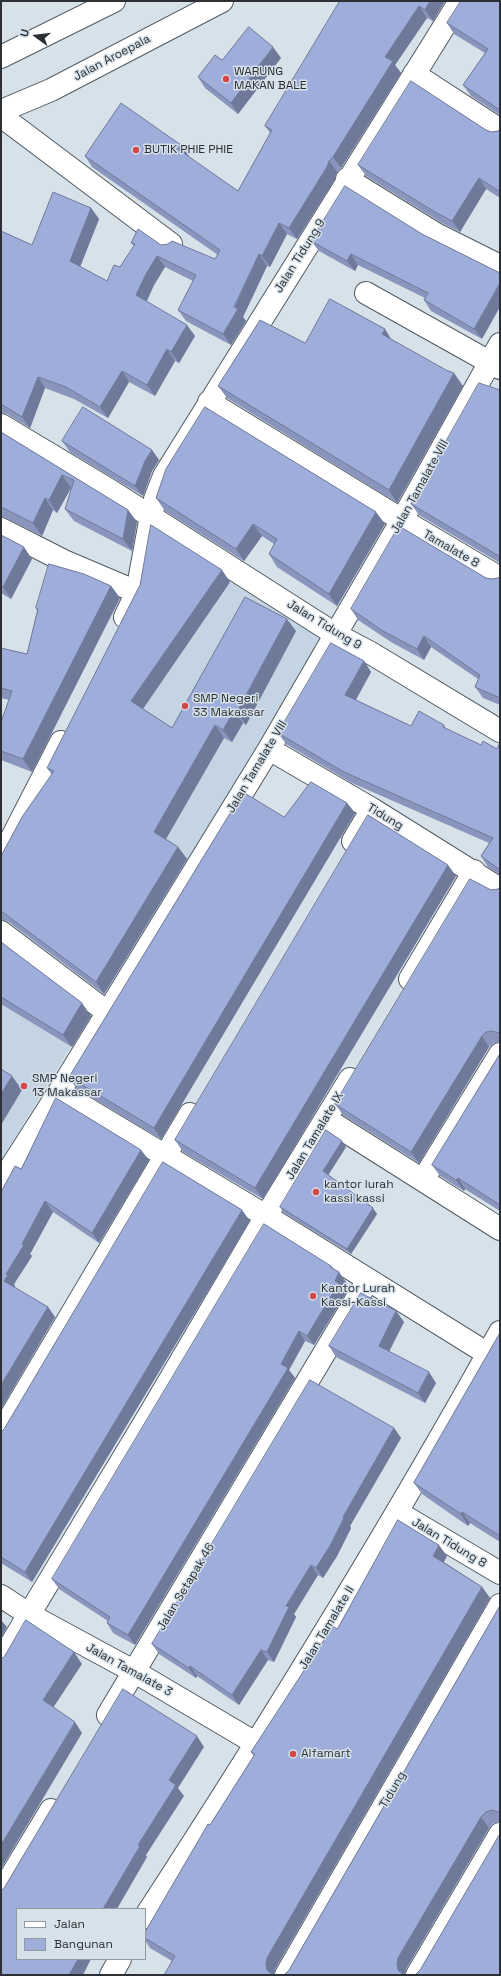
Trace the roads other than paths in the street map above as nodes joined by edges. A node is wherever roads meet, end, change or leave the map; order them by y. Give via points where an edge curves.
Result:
1 (114, 1) edge
2 (222, 1) edge
3 (460, 1) edge
4 (1, 57) edge
5 (414, 74) junction
6 (1, 111) edge
7 (1, 116) edge
8 (500, 130) edge
9 (347, 179) junction
10 (171, 244) edge
11 (500, 266) edge
12 (366, 293) dead end
13 (496, 358) edge
14 (209, 402) junction
15 (1, 425) edge
16 (150, 516) junction
17 (402, 520) junction
18 (1, 529) edge
19 (500, 578) edge
20 (137, 592) junction
21 (117, 633) edge
22 (335, 634) junction
23 (70, 724) edge
24 (500, 731) edge
25 (269, 749) junction
26 (372, 809) junction
27 (344, 857) edge
28 (1, 859) edge
29 (474, 871) junction
30 (500, 889) edge
31 (1, 932) edge
32 (398, 999) edge
33 (107, 1012) junction
34 (500, 1054) edge
35 (362, 1059) edge
36 (59, 1092) junction
37 (202, 1094) edge
38 (326, 1119) junction
39 (166, 1155) junction
40 (423, 1180) junction
41 (1, 1183) edge
42 (266, 1216) junction
43 (500, 1229) edge
44 (368, 1280) junction
45 (500, 1332) edge
46 (488, 1354) junction
47 (1, 1433) edge
48 (397, 1512) junction
49 (500, 1573) edge
50 (1, 1596) edge
51 (500, 1605) edge
52 (30, 1615) junction
53 (1, 1661) edge
54 (135, 1672) junction
55 (98, 1732) edge
56 (257, 1744) junction
57 (62, 1792) edge
58 (500, 1834) edge
59 (1, 1893) edge
60 (146, 1916) edge
61 (119, 1960) edge
62 (111, 1975) edge
63 (286, 1975) edge
64 (417, 1975) edge

1 - 4 street
2 - 6 street, Jalan Aroepala via 51,90
3 - 5 street, Jalan Tidung 9
5 - 8 street
5 - 9 street, Jalan Tidung 9
7 - 10 street
9 - 11 street via 436,234
9 - 14 street, Jalan Tidung 9
12 - 13 street
13 - 17 street, Jalan Tamalate VIII
14 - 16 street, Jalan Tidung 9 via 164,476
14 - 17 street, Tamalate 8
15 - 16 street, Jalan Tidung 9
16 - 20 street
16 - 22 street, Jalan Tidung 9
17 - 19 street, Tamalate 8
17 - 22 street, Jalan Tamalate VIII
18 - 20 street via 64,561
20 - 21 street
22 - 24 street, Jalan Tidung 9
22 - 25 street, Jalan Tamalate VIII
23 - 28 street
25 - 26 street, Tidung
25 - 33 street, Jalan Tamalate VIII
26 - 27 street
26 - 29 street, Tidung
29 - 30 street, Tidung
29 - 32 street
31 - 33 street
33 - 36 street, Jalan Tamalate VIII
34 - 40 street
35 - 38 street, Jalan Tamalate IX
36 - 39 street
36 - 41 street, Jalan Tamalate VIII
37 - 39 street
38 - 40 street
38 - 42 street, Jalan Tamalate IX
39 - 42 street
39 - 47 street
40 - 43 street
42 - 44 street
42 - 52 street, Jalan Tamalate IX
44 - 46 street
44 - 54 street, Jalan Setapak 46
45 - 46 street, Jalan Tamalate II
46 - 48 street, Jalan Tamalate II
48 - 49 street, Jalan Tidung 8
48 - 56 street, Jalan Tamalate II
50 - 52 street, Jalan Tamalate 3
51 - 63 street, Tidung
52 - 53 street, Jalan Tamalate IX
52 - 54 street, Jalan Tamalate 3
54 - 55 street, Jalan Setapak 46
54 - 56 street, Jalan Tamalate 3
56 - 60 street, Jalan Tamalate II
57 - 59 street
58 - 64 street
61 - 62 street

